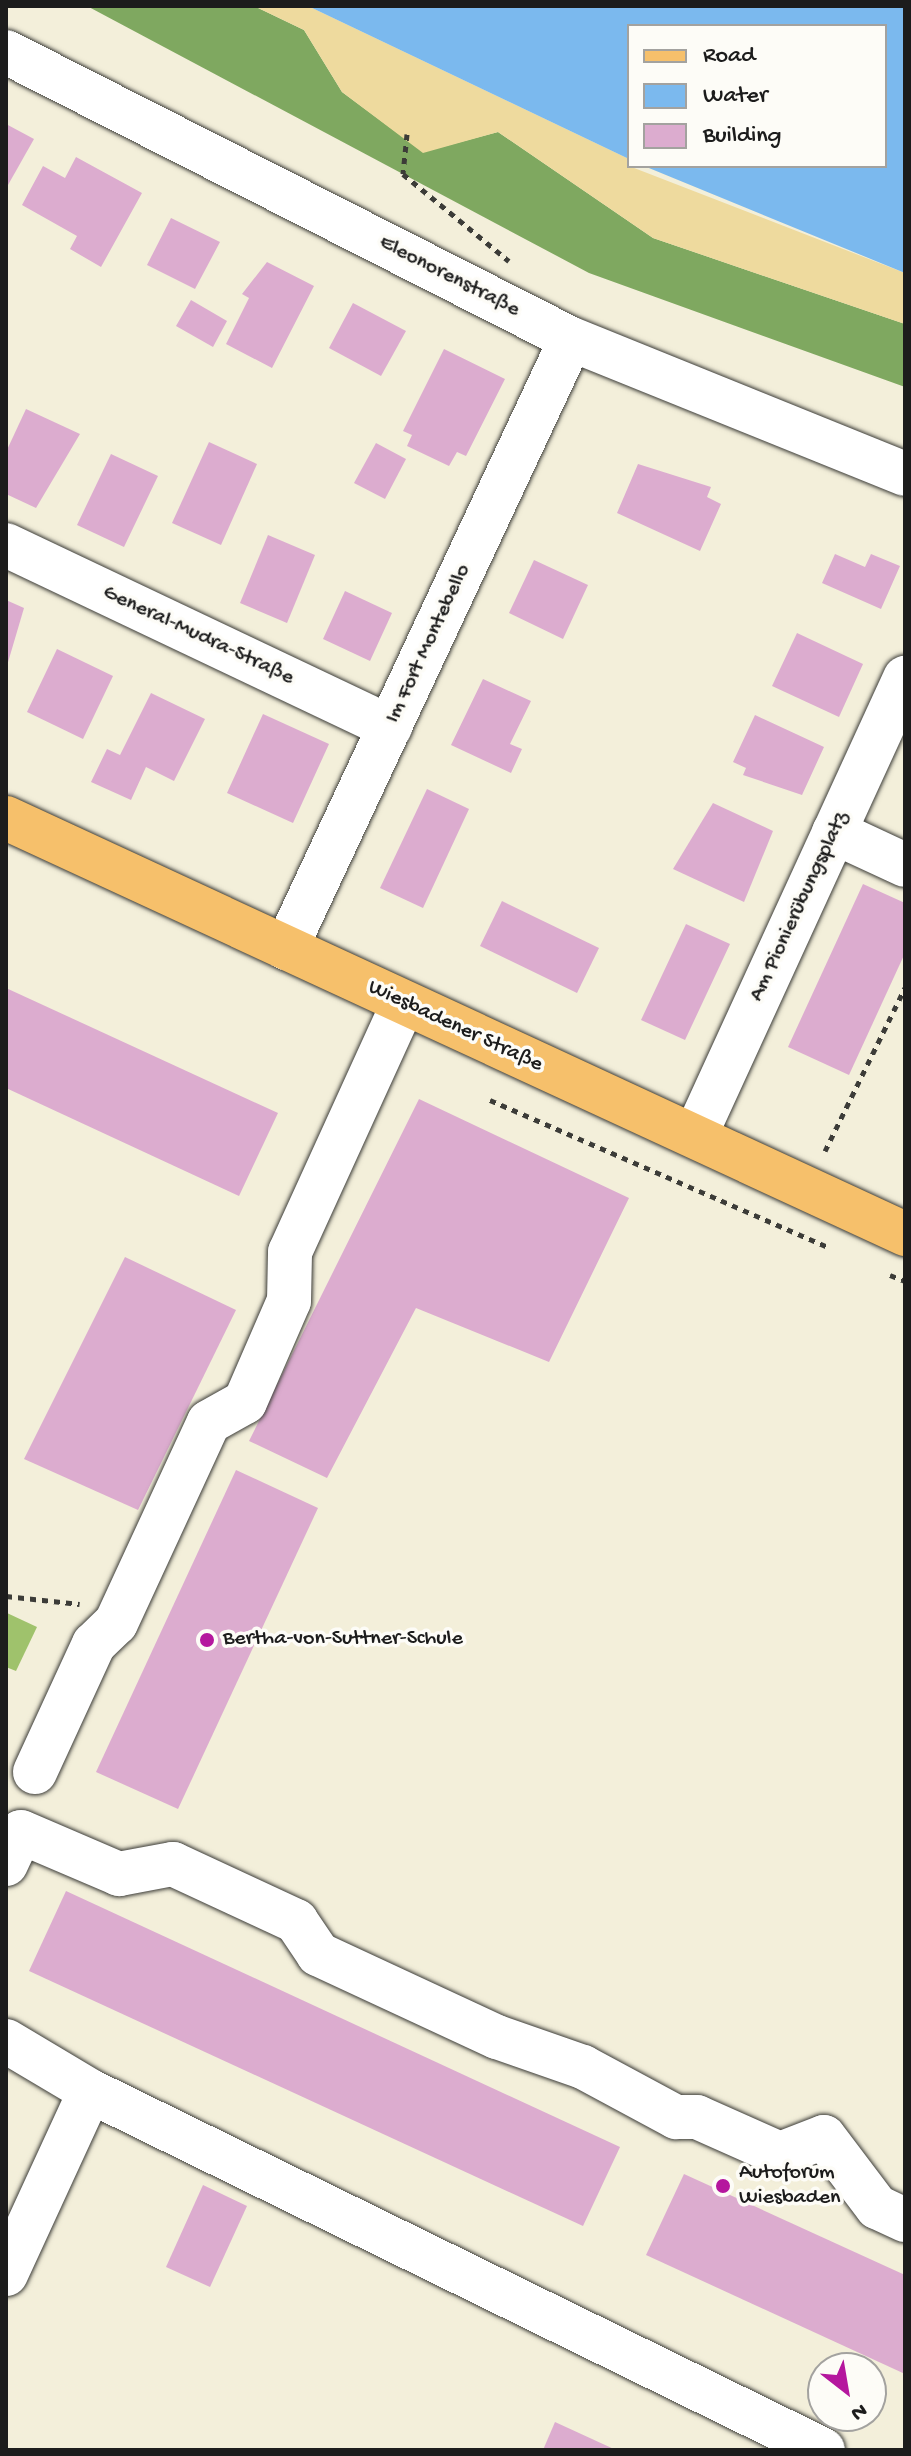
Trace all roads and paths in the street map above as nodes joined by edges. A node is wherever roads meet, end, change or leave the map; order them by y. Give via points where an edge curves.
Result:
1 (6, 52) edge
2 (407, 134) dead end
3 (513, 270) dead end
4 (571, 339) junction
5 (905, 474) edge
6 (6, 545) edge
7 (905, 678) edge
8 (390, 727) junction
9 (6, 818) edge
10 (834, 832) junction
11 (905, 865) edge
12 (286, 948) junction
13 (905, 988) edge
14 (403, 1004) junction
15 (490, 1100) dead end
16 (695, 1136) junction
17 (807, 1188) junction
18 (905, 1234) edge
19 (848, 1256) dead end
20 (876, 1269) dead end
21 (905, 1281) edge
22 (6, 1596) edge
23 (116, 1623) junction
24 (35, 1772) dead end
25 (6, 1864) edge
26 (6, 2041) edge
27 (90, 2091) junction
28 (905, 2220) edge
29 (6, 2274) edge
30 (823, 2450) edge

1 - 4 street, Eleonorenstraße
2 - 3 path via 403,174 504,251
4 - 5 street, Eleonorenstraße
4 - 8 street, Im Fort Montebello
6 - 8 street, General-Mudra-Straße
7 - 10 street, Am Pionierübungsplatz
8 - 12 street, Im Fort Montebello
9 - 12 main road, Wiesbadener Straße
10 - 11 street
10 - 16 street, Am Pionierübungsplatz
12 - 14 main road, Wiesbadener Straße
13 - 17 path
14 - 16 main road, Wiesbadener Straße
14 - 23 street via 290,1252 289,1301 245,1402 209,1422
15 - 19 path
16 - 17 main road, Wiesbadener Straße
17 - 18 main road, Wiesbadener Straße
20 - 21 path
22 - 23 path via 73,1601
23 - 24 street via 94,1644
25 - 28 street via 21,1832 119,1874 173,1864 296,1921 318,1954 497,2037 583,2067 676,2117 697,2117 780,2154 824,2137 877,2207
26 - 27 street
27 - 29 street
27 - 30 street

